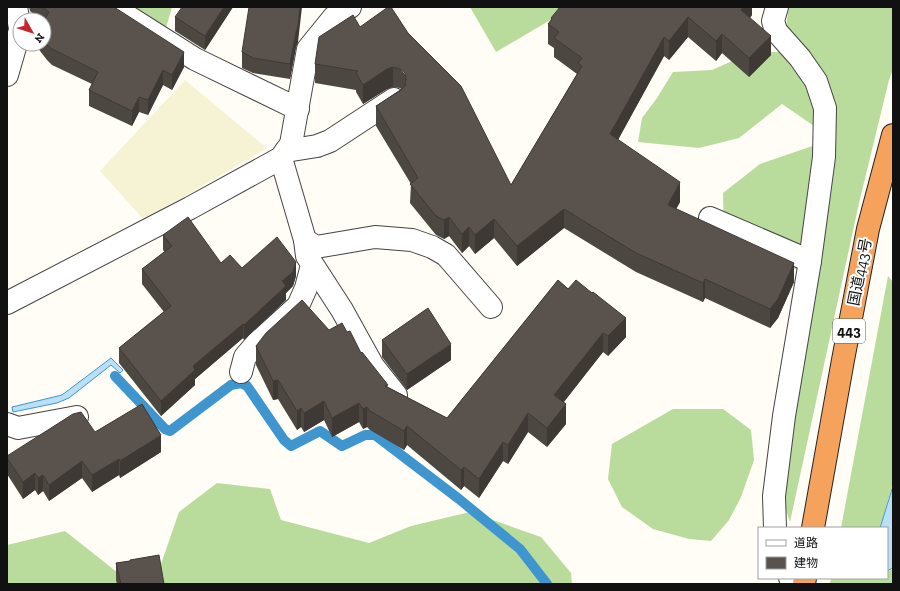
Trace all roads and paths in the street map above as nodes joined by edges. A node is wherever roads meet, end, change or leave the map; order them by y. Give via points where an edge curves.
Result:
1 (113, 7) edge
2 (350, 7) edge
3 (777, 7) edge
4 (14, 52) edge
5 (7, 75) edge
6 (394, 99) edge
7 (298, 109) junction
8 (893, 135) edge
9 (284, 154) junction
10 (710, 218) dead end
11 (305, 240) junction
12 (810, 261) junction
13 (310, 272) junction
14 (7, 303) edge
15 (313, 303) dead end
16 (491, 307) dead end
17 (241, 372) dead end
18 (396, 395) edge
19 (77, 417) edge
20 (7, 424) edge
21 (775, 527) edge
22 (813, 527) edge

1 - 7 street via 195,59
2 - 7 street via 334,17 308,49
3 - 12 street via 773,21 776,31 816,81 825,108 824,157
4 - 5 street
6 - 9 street via 330,141
7 - 9 street via 291,144
8 - 22 highway, 国道443号 / 443 via 868,229
9 - 11 street
9 - 14 street via 190,208
10 - 12 street
11 - 13 street
11 - 16 street via 316,247 375,237 412,240 432,247 446,255
12 - 21 street via 784,416 774,496
13 - 15 street
13 - 17 street via 298,306 256,343 245,357
13 - 18 street via 342,310 373,366
19 - 20 street via 18,428

